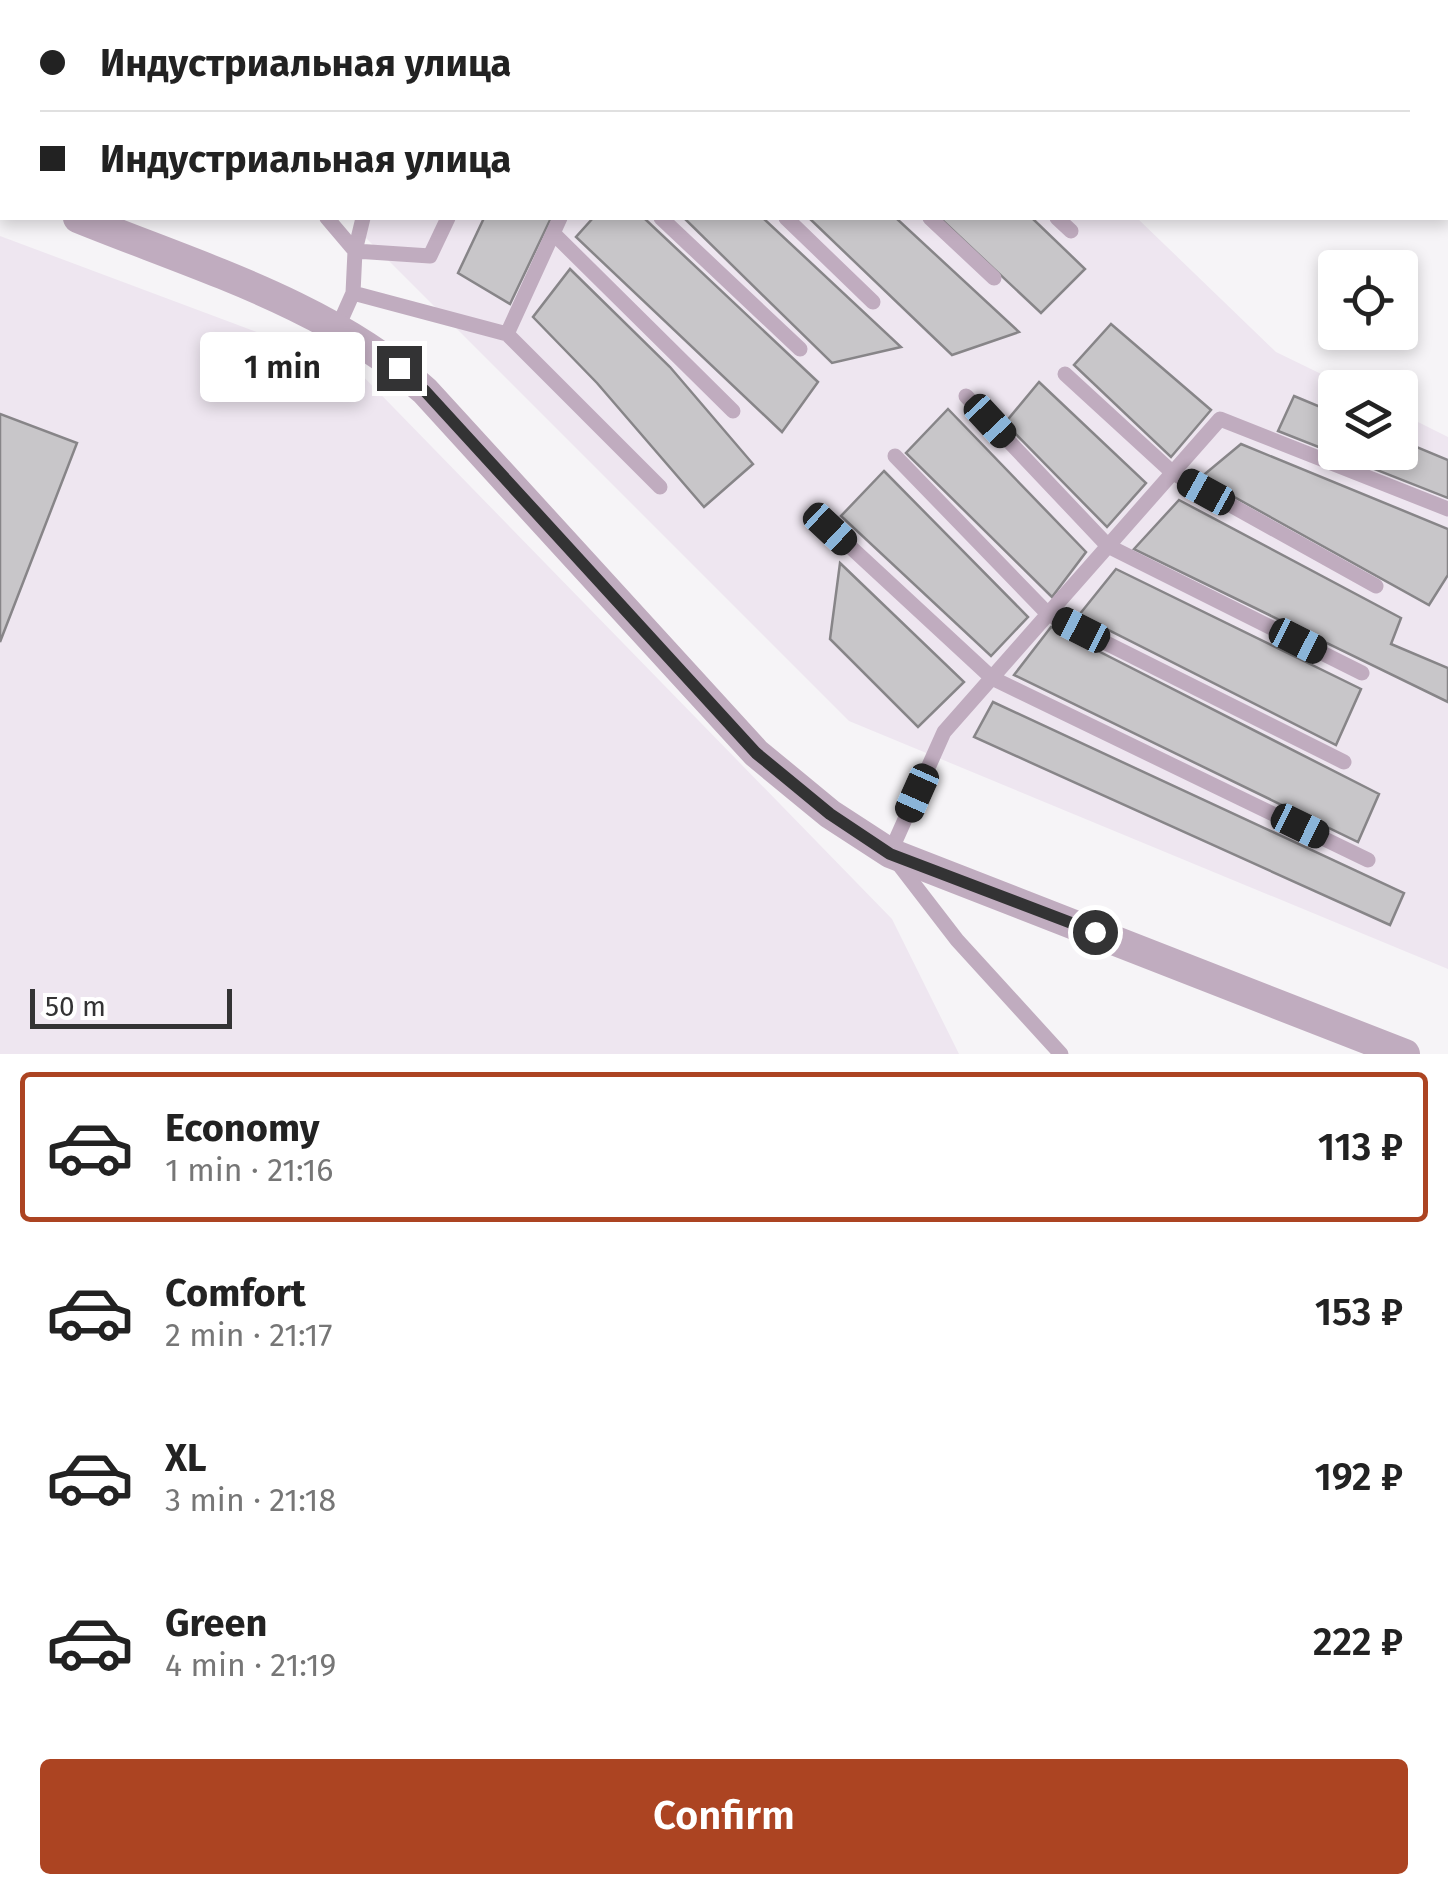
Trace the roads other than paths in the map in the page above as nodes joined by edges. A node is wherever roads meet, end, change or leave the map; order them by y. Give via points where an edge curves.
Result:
1 (83, 220) edge
2 (329, 220) edge
3 (363, 220) edge
4 (447, 220) edge
5 (663, 220) edge
6 (788, 220) edge
7 (932, 220) edge
8 (1059, 220) edge
9 (556, 225) edge
10 (1071, 230) dead end
11 (356, 251) junction
12 (994, 278) dead end
13 (353, 294) junction
14 (873, 302) dead end
15 (336, 329) junction
16 (507, 334) junction
17 (800, 349) dead end
18 (1065, 374) dead end
19 (966, 396) dead end
20 (733, 411) dead end
21 (895, 456) dead end
22 (1172, 473) junction
23 (660, 487) dead end
24 (1448, 509) edge
25 (830, 529) dead end
26 (1108, 546) junction
27 (1376, 586) dead end
28 (1048, 614) junction
29 (1362, 673) dead end
30 (992, 678) junction
31 (1344, 762) dead end
32 (890, 854) junction
33 (1368, 860) dead end
34 (1061, 1054) edge
35 (1405, 1054) edge

1 - 15 street
2 - 11 lane
3 - 11 lane
4 - 11 lane via 430,256
5 - 17 lane
6 - 14 lane
7 - 12 lane
8 - 10 lane
9 - 16 lane
9 - 20 lane
11 - 13 lane
13 - 15 lane
13 - 16 lane
15 - 32 street via 425,391 756,753
16 - 23 lane
18 - 22 lane
19 - 26 lane
21 - 28 lane
22 - 24 lane via 1220,419
22 - 26 lane
22 - 27 lane
25 - 30 lane
26 - 28 lane
26 - 29 lane
28 - 30 lane
28 - 31 lane
30 - 32 lane via 944,732
30 - 33 lane
32 - 34 lane via 956,940
32 - 35 street

